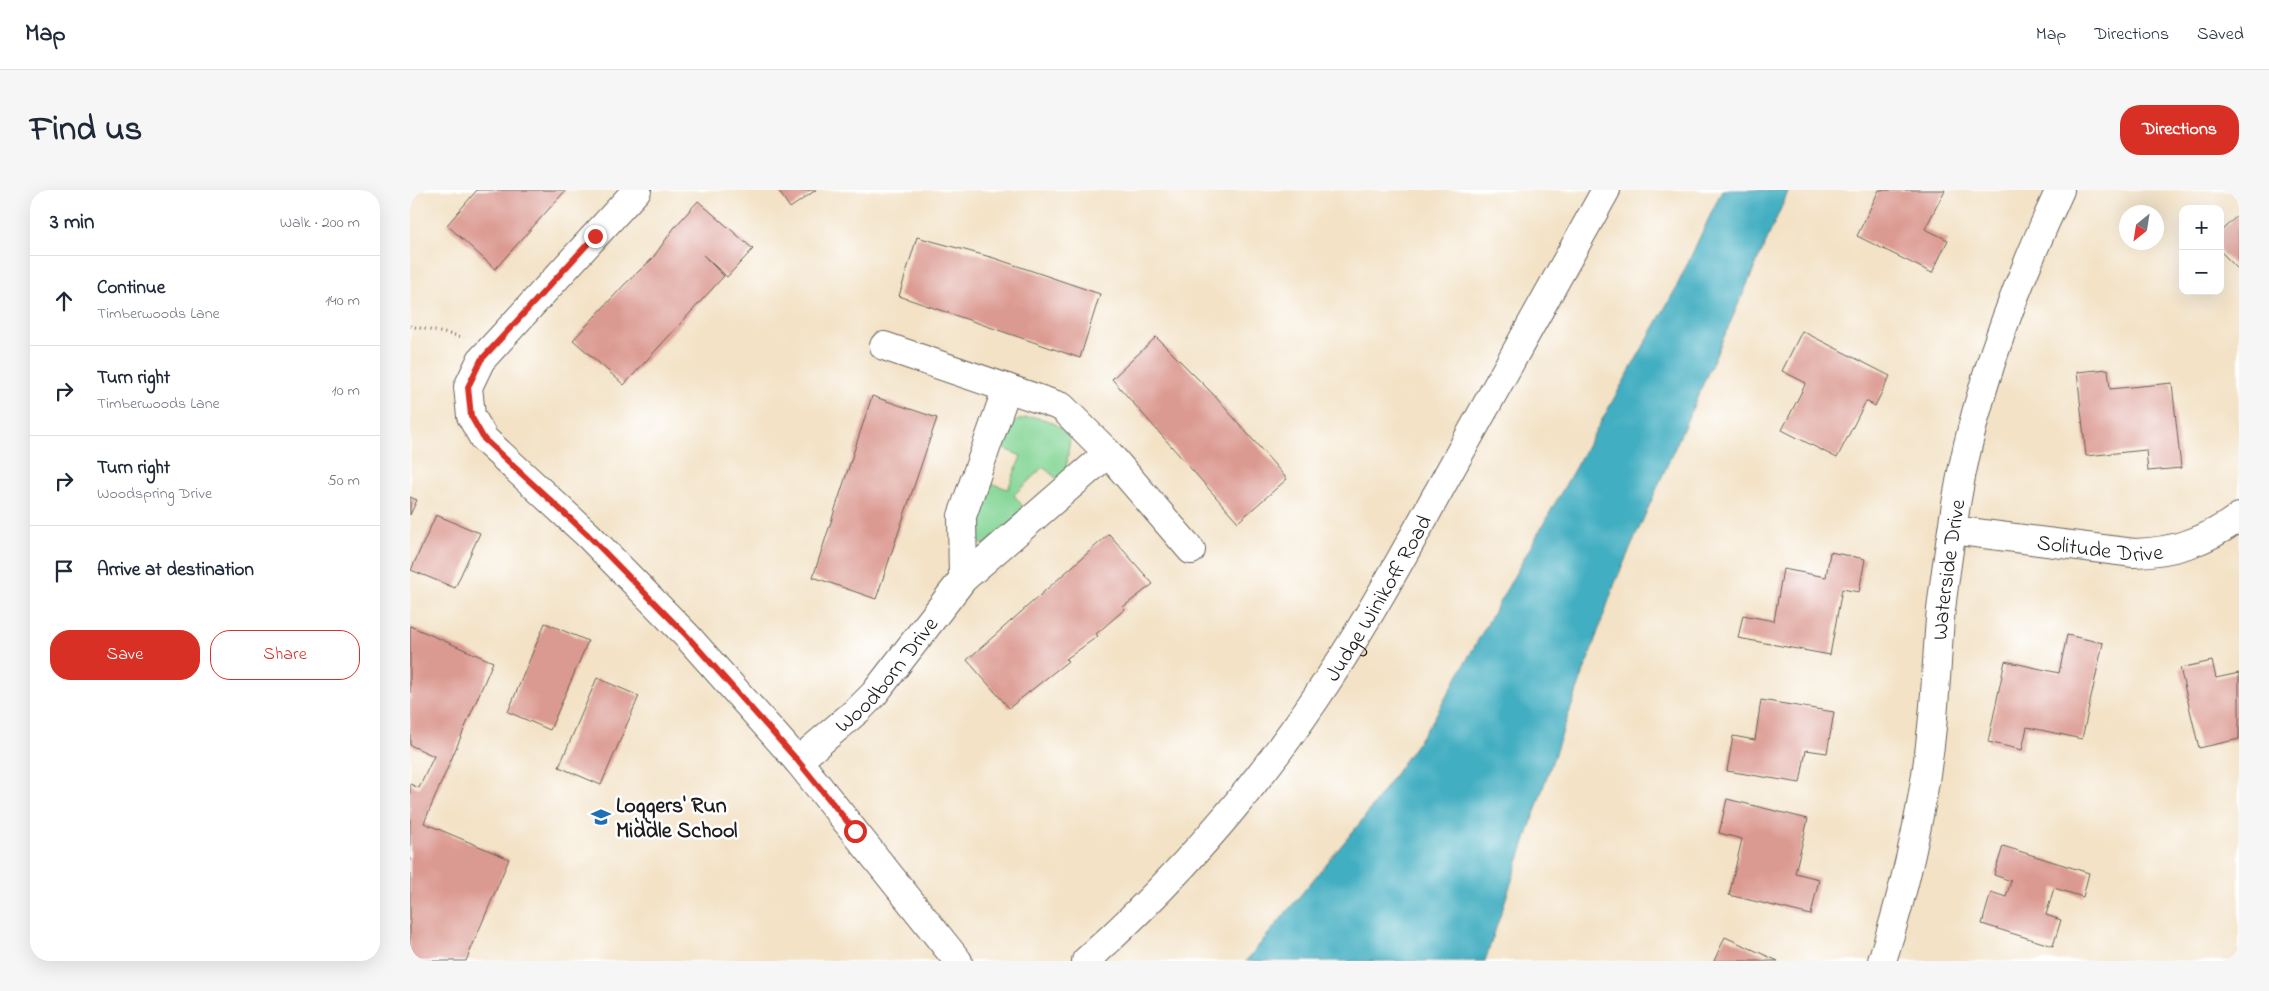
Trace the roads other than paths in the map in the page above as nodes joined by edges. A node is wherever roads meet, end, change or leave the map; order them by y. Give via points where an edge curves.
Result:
1 (637, 190) edge
2 (1606, 190) edge
3 (2060, 190) edge
4 (884, 346) dead end
5 (1007, 388) junction
6 (1108, 453) junction
7 (2239, 517) edge
8 (1952, 530) junction
9 (1191, 550) dead end
10 (963, 579) junction
11 (798, 761) junction
12 (958, 961) edge
13 (1086, 961) edge
14 (1882, 961) edge

1 - 11 street via 481,360 468,387 471,416 484,439 588,535 687,636
2 - 13 street, Judge Winikoff Road via 1383,589 1327,682 1273,758 1203,844
3 - 8 street, Waterside Drive via 2033,248 2002,330 1976,415
4 - 5 street
5 - 6 street via 1062,408
5 - 10 street via 962,516
6 - 9 street
6 - 10 street, Woodborn Drive
7 - 8 street, Solitude Drive via 2191,545 2154,553
8 - 14 street, Waterside Drive via 1940,618 1932,728 1916,833
10 - 11 street, Woodborn Drive via 874,694
11 - 12 street

